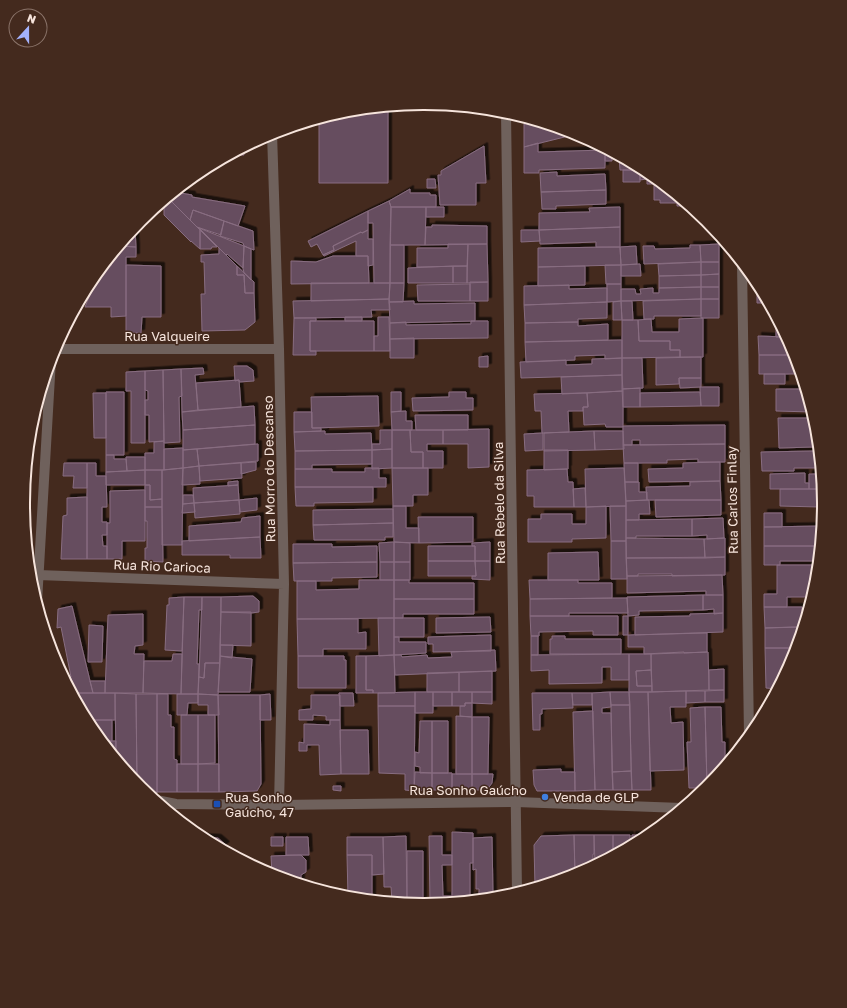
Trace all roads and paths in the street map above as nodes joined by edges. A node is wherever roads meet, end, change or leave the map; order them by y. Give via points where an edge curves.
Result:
1 (506, 119) edge
2 (272, 140) edge
3 (742, 273) edge
4 (62, 349) edge
5 (280, 349) junction
6 (50, 382) edge
7 (38, 575) junction
8 (38, 580) edge
9 (284, 584) junction
10 (748, 727) edge
11 (167, 802) edge
12 (516, 802) junction
13 (279, 805) junction
14 (673, 808) edge
15 (517, 886) edge

1 - 12 street, Rua Rebelo da Silva
2 - 5 street, Rua Morro do Descanso
3 - 10 street, Rua Carlos Finlay
4 - 5 street, Rua Valqueire
5 - 9 street, Rua Morro do Descanso
6 - 7 street
7 - 8 street
7 - 9 street, Rua Rio Carioca
9 - 13 street, Rua Morro do Descanso
11 - 13 street, Rua Sonho Gaúcho
12 - 13 street, Rua Sonho Gaúcho
12 - 14 street, Rua Sonho Gaúcho
12 - 15 street, Rua Rebelo da Silva

